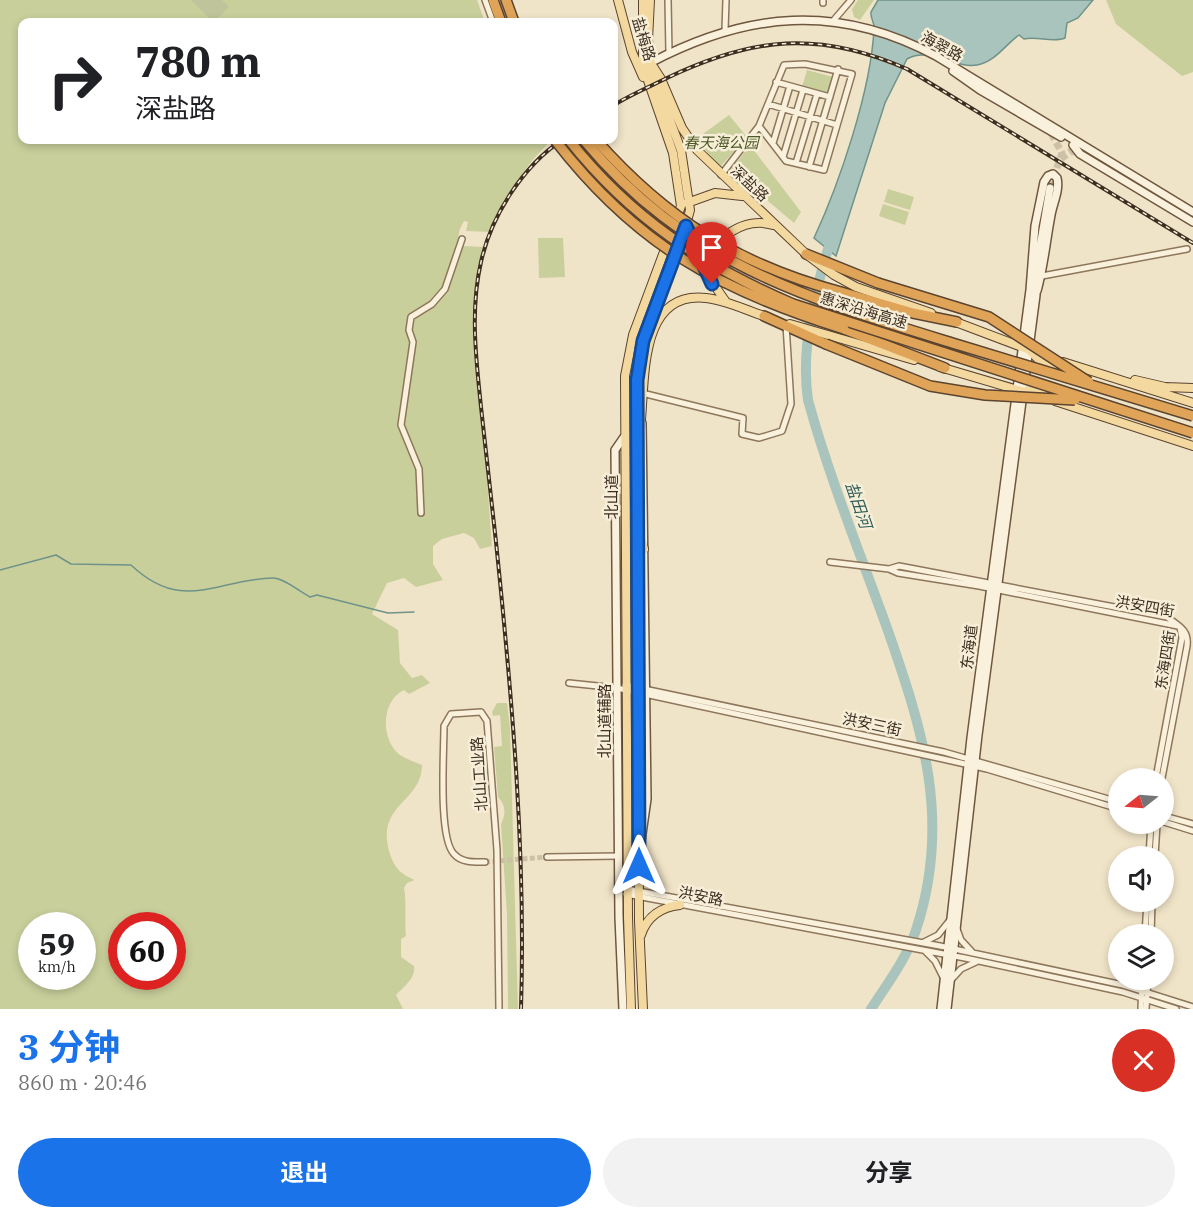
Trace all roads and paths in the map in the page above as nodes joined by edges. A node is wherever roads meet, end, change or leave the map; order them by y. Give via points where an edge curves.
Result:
1 (485, 0) edge
2 (494, 0) edge
3 (616, 0) edge
4 (643, 0) edge
5 (650, 0) edge
6 (669, 0) edge
7 (726, 0) edge
8 (851, 0) edge
9 (507, 1) edge
10 (492, 18) edge
11 (500, 18) edge
12 (514, 18) edge
13 (833, 21) junction
14 (725, 30) junction
15 (669, 53) junction
16 (650, 63) junction
17 (838, 69) junction
18 (776, 82) junction
19 (648, 84) junction
20 (790, 86) junction
21 (981, 88) junction
22 (803, 90) junction
23 (817, 94) junction
24 (830, 97) junction
25 (768, 104) junction
26 (665, 106) junction
27 (784, 108) junction
28 (797, 112) junction
29 (810, 116) junction
30 (823, 120) junction
31 (837, 124) junction
32 (759, 126) junction
33 (682, 128) junction
34 (773, 143) junction
35 (558, 144) edge
36 (572, 144) edge
37 (588, 144) edge
38 (599, 144) edge
39 (783, 157) junction
40 (796, 163) junction
41 (809, 167) junction
42 (721, 175) junction
43 (1050, 188) tunnel mouth
44 (744, 196) junction
45 (689, 202) junction
46 (681, 206) junction
47 (1193, 212) edge
48 (1193, 222) edge
49 (686, 226) junction
50 (777, 226) junction
51 (462, 239) dead end
52 (1187, 249) dead end
53 (806, 254) joint
54 (835, 271) junction
55 (707, 273) junction
56 (1039, 274) junction
57 (1034, 290) junction
58 (729, 304) junction
59 (764, 316) joint
60 (957, 322) junction
61 (788, 324) junction
62 (824, 340) junction
63 (1026, 349) junction
64 (1076, 366) junction
65 (945, 368) junction
66 (1193, 388) edge
67 (1101, 389) junction
68 (1020, 390) junction
69 (642, 393) junction
70 (1089, 401) junction
71 (1193, 403) edge
72 (642, 415) junction
73 (1193, 417) edge
74 (1193, 432) edge
75 (624, 437) junction
76 (1193, 447) edge
77 (636, 454) junction
78 (421, 513) dead end
79 (637, 524) junction
80 (644, 549) junction
81 (830, 562) dead end
82 (994, 586) junction
83 (1179, 626) junction
84 (569, 683) dead end
85 (626, 687) junction
86 (617, 688) junction
87 (642, 690) junction
88 (971, 762) junction
89 (1158, 768) edge
90 (1164, 768) edge
91 (1108, 799) edge
92 (1108, 806) edge
93 (1174, 819) edge
94 (1193, 824) edge
95 (1174, 825) edge
96 (1193, 831) edge
97 (619, 856) junction
98 (547, 857) tunnel mouth
99 (485, 862) tunnel mouth
100 (625, 891) junction
101 (639, 894) junction
102 (680, 904) junction
103 (953, 921) junction
104 (640, 939) junction
105 (919, 942) junction
106 (918, 949) junction
107 (950, 952) junction
108 (975, 953) junction
109 (981, 961) junction
110 (947, 981) junction
111 (1143, 990) edge
112 (1145, 990) edge
113 (1144, 995) junction
114 (1193, 1007) edge
115 (499, 1009) edge
116 (623, 1009) edge
117 (631, 1009) edge
118 (643, 1009) edge
119 (941, 1009) edge
120 (947, 1009) edge
121 (1141, 1009) edge
122 (1146, 1009) edge
123 (1176, 1009) edge

1 - 10 street
2 - 11 highway
3 - 19 main road, 盐梅路 via 632,52
4 - 19 main road, 北山道 via 642,55
5 - 16 main road, 北山道
6 - 15 street
7 - 14 street
8 - 13 street
9 - 12 highway
13 - 14 street, 海翠路 via 762,23
13 - 21 street, 海翠路 via 916,45
14 - 15 street, 海翠路
15 - 16 street, 海翠路
16 - 26 main road, 北山道
16 - 33 main road, 深盐路 via 658,72
17 - 18 street via 787,64
17 - 24 street
17 - 31 street via 852,74
18 - 20 street
18 - 25 street
19 - 46 main road, 北山道 via 674,153
20 - 22 street
20 - 27 street
21 - 47 street, 海翠路
21 - 48 street, 海翠路
22 - 23 street
22 - 28 street
23 - 24 street
23 - 29 street
24 - 30 street
25 - 27 street
25 - 32 street
26 - 33 main road
26 - 45 main road, 北山道 via 681,150
27 - 28 street
27 - 34 street
28 - 29 street
28 - 39 street
29 - 30 street
29 - 40 street
30 - 31 street
30 - 41 street
31 - 41 street via 824,170
32 - 34 street
32 - 42 street
33 - 42 main road, 深盐路
34 - 39 street
35 - 65 highway, bridge via 627,219 699,271 790,313
36 - 70 highway, 惠深沿海高速, bridge via 608,186 663,234 747,284 793,304
37 - 67 highway, 惠深沿海高速, bridge via 643,202 710,251 752,272 796,292
38 - 60 highway, bridge via 650,194 716,242 755,264 785,276
39 - 40 street
40 - 41 street
42 - 44 main road, 深盐路
43 - 56 street, 东海道
44 - 45 main road via 715,193
44 - 50 main road, 深盐路
45 - 46 main road
45 - 49 main road, 北山道
46 - 49 main road
46 - 75 main road, 北山道 via 631,344 625,376
49 - 55 main road
49 - 77 main road, 北山道 via 641,349
50 - 53 main road, 深盐路
50 - 55 main road via 752,223 733,231 711,253
51 - 78 street via 445,289 432,304 411,317 409,330 413,342 402,425 418,468
52 - 56 street
53 - 54 highway
54 - 60 main road via 873,293
54 - 67 highway, bridge via 989,317
55 - 58 main road
56 - 57 street, 东海道
56 - 57 street, 东海道 via 1058,185 1053,174 1045,178 1037,213
57 - 63 street, 东海道
58 - 59 main road
58 - 69 main road via 698,298 677,303 664,312 649,344
59 - 61 highway
60 - 63 main road
61 - 62 main road
61 - 62 highway
61 - 69 street via 791,404 782,432 759,438 742,434 743,418
62 - 65 main road
62 - 70 highway, bridge via 930,386 985,395
63 - 64 main road
63 - 68 street, 东海道
63 - 73 main road via 1062,374
64 - 66 main road via 1176,388
64 - 71 main road
65 - 68 main road
67 - 73 highway, 惠深沿海高速, bridge
68 - 74 main road via 1059,393
68 - 76 main road
68 - 82 street, 东海道
69 - 72 main road
70 - 74 highway, 惠深沿海高速, bridge
72 - 77 main road
72 - 80 street
75 - 85 main road, 北山道
75 - 86 street, 北山道辅路 via 615,450
77 - 79 main road, 北山道
79 - 80 main road
79 - 87 main road, 北山道
80 - 87 street
81 - 82 street, 洪安四街 via 889,569 899,566
82 - 83 street, 洪安四街
82 - 88 street, 东海道
83 - 89 street, 东海四街 via 1182,638
83 - 90 street, 东海四街 via 1185,631 1187,646
84 - 86 street
85 - 86 street
85 - 87 street, 洪安三街
85 - 100 main road, 北山道
86 - 97 street, 北山道辅路
87 - 88 street, 洪安三街
87 - 88 street, 洪安三街 via 939,751
87 - 101 main road, 北山道
88 - 91 street, 洪安三街
88 - 92 street, 洪安三街
88 - 103 street, 东海道
93 - 94 street
95 - 96 street
97 - 98 street
97 - 100 street, 北山道辅路
99 - 115 street, 北山工业路 via 460,859 445,835 444,726 451,714 458,712 482,712 487,721 497,850
100 - 101 street, 洪安路
100 - 116 street, 北山道辅路
100 - 117 main road, 北山道
101 - 102 street, 洪安路
101 - 104 main road, 北山道
101 - 105 street, 洪安路
102 - 104 main road via 664,908 651,918
102 - 106 street, 洪安路
103 - 105 street via 939,935
103 - 107 street, 东海道
103 - 108 street via 961,939
104 - 118 main road, 北山道
105 - 107 street, 洪安路
106 - 107 street, 洪安路
106 - 110 street via 935,961
107 - 108 street, 洪安路
107 - 109 street, 洪安路
107 - 110 street, 东海道
108 - 113 street, 洪安路
109 - 110 street via 964,967
109 - 113 street, 洪安路
110 - 119 street, 东海道
110 - 120 street, 东海道
111 - 113 street
112 - 113 street
113 - 114 street, 洪安路
113 - 121 street
113 - 122 street
113 - 123 street, 洪安路

